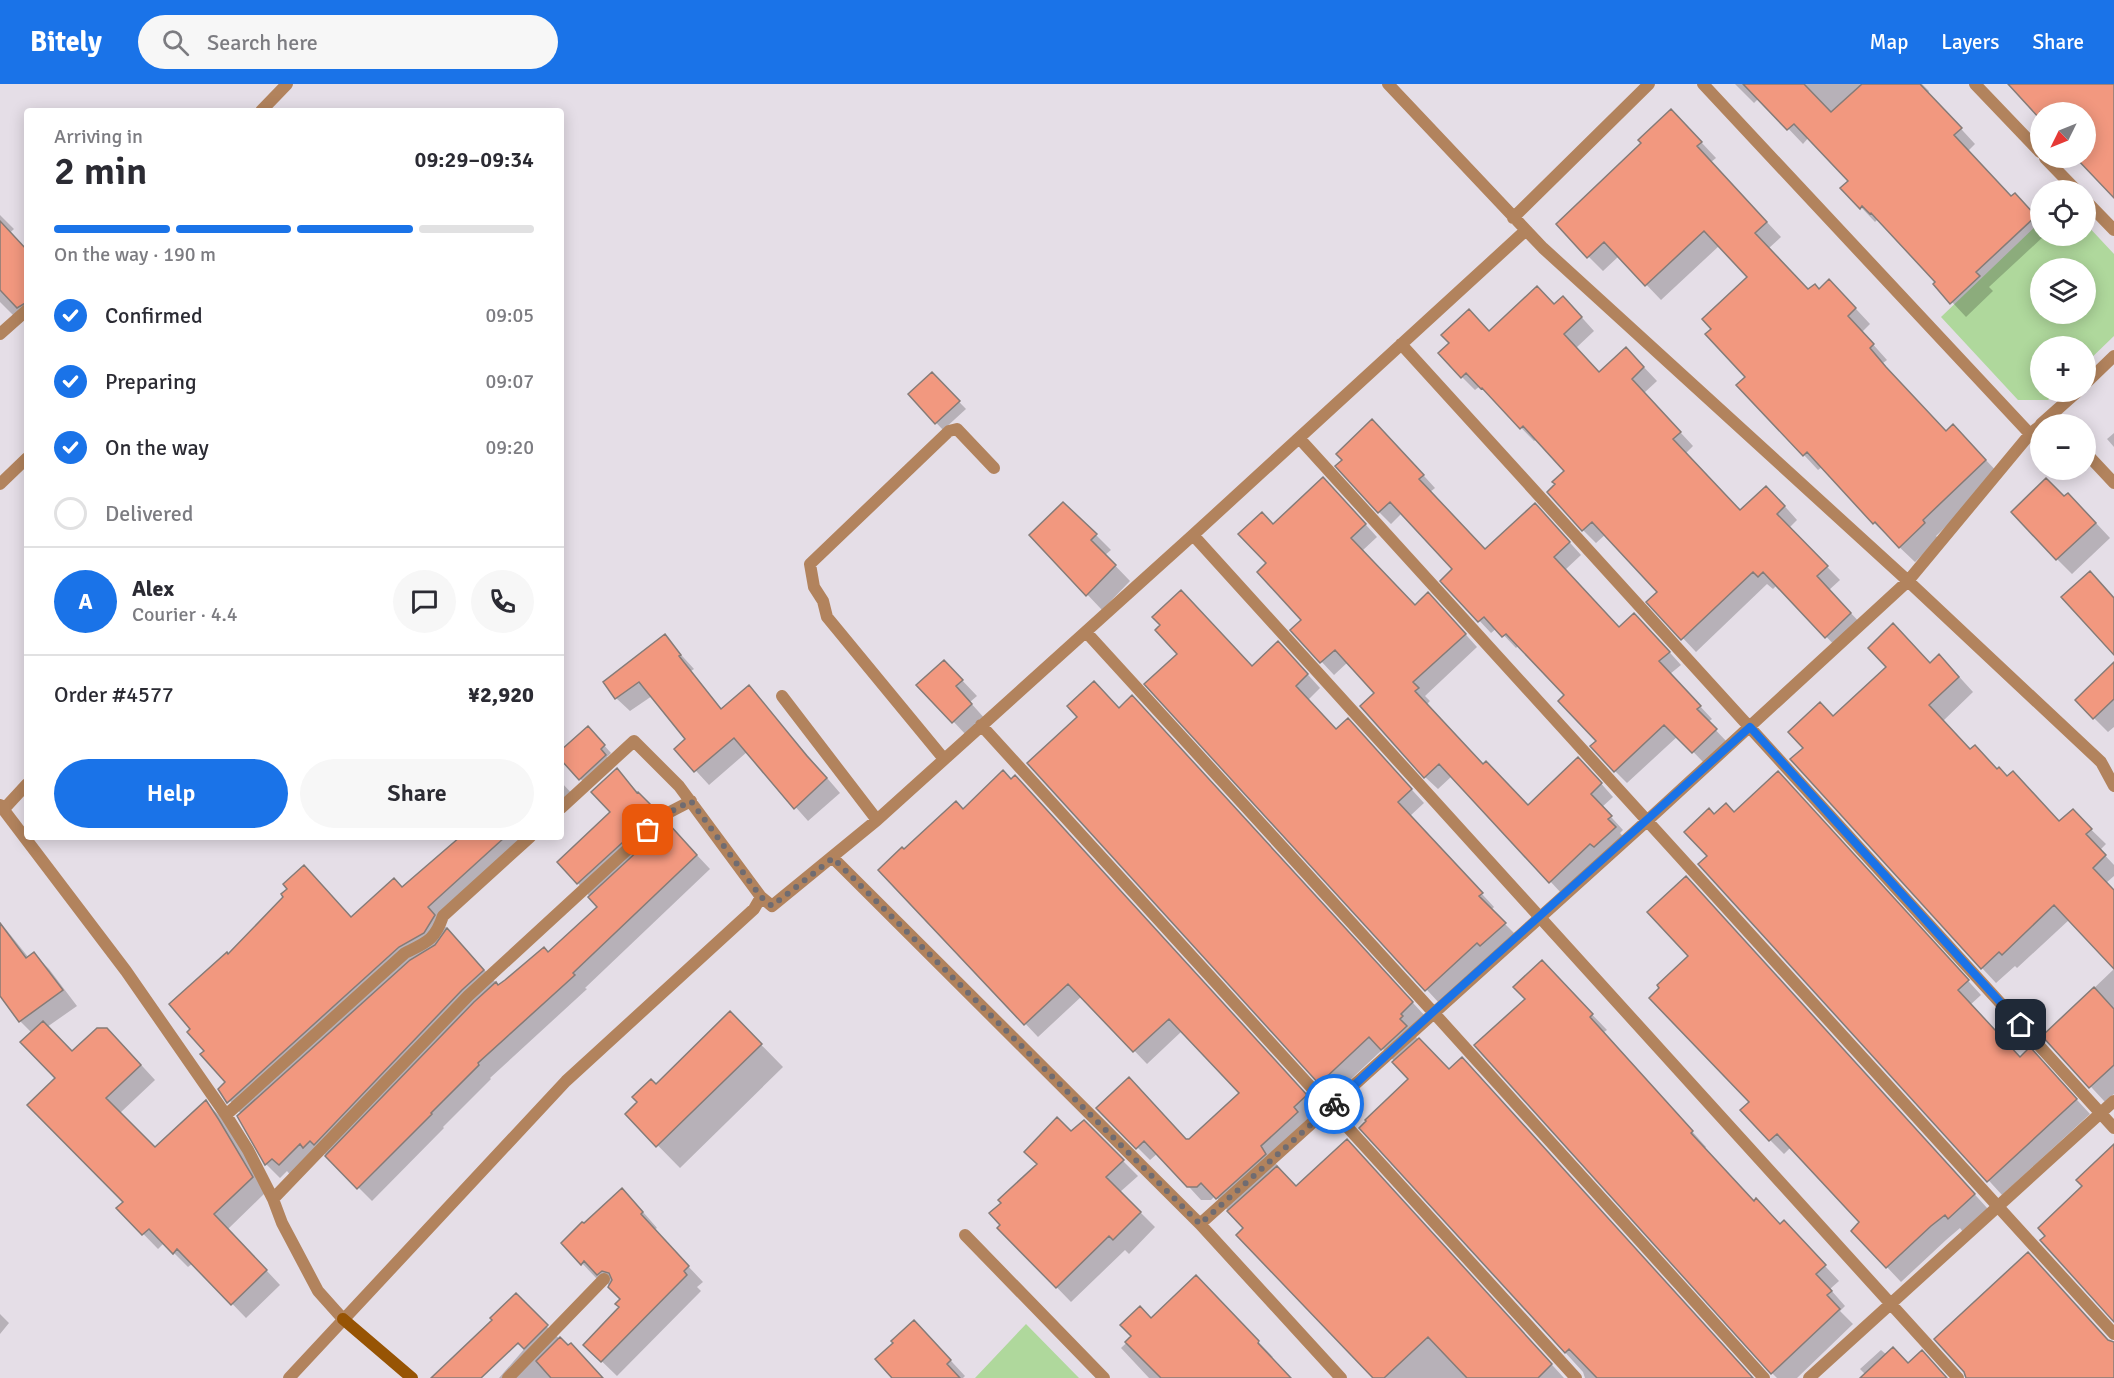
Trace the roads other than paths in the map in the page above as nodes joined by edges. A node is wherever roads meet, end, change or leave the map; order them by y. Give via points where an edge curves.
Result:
1 (287, 84) edge
2 (1388, 84) edge
3 (1649, 84) edge
4 (1703, 84) edge
5 (1975, 84) edge
6 (264, 108) edge
7 (2030, 142) edge
8 (2055, 168) edge
9 (2066, 180) edge
10 (2096, 211) edge
11 (1512, 218) junction
12 (2114, 230) edge
13 (1525, 231) junction
14 (24, 313) edge
15 (0, 334) edge
16 (1401, 344) junction
17 (2114, 356) edge
18 (2096, 373) edge
19 (2068, 402) edge
20 (2056, 414) edge
21 (2030, 434) joint
22 (1299, 438) junction
23 (24, 461) edge
24 (2096, 464) edge
25 (994, 468) dead end
26 (2114, 483) edge
27 (0, 484) edge
28 (1193, 535) junction
29 (1908, 581) junction
30 (1086, 632) junction
31 (782, 696) dead end
32 (981, 724) junction
33 (1750, 727) junction
34 (944, 759) junction
35 (2114, 786) edge
36 (24, 787) edge
37 (691, 801) junction
38 (564, 805) edge
39 (2, 807) edge
40 (877, 820) junction
41 (1648, 820) junction
42 (24, 836) edge
43 (27, 840) edge
44 (527, 840) edge
45 (833, 858) junction
46 (761, 897) junction
47 (1540, 917) junction
48 (1433, 1012) junction
49 (2114, 1101) edge
50 (1329, 1108) junction
51 (2100, 1113) junction
52 (226, 1115) junction
53 (2114, 1128) edge
54 (273, 1199) junction
55 (1998, 1205) junction
56 (1200, 1224) junction
57 (965, 1235) dead end
58 (604, 1279) dead end
59 (1891, 1304) junction
60 (343, 1319) junction
61 (2114, 1334) edge
62 (289, 1378) edge
63 (412, 1378) edge
64 (508, 1378) edge
65 (1104, 1378) edge
66 (1341, 1378) edge
67 (1576, 1378) edge
68 (1764, 1378) edge
69 (1809, 1378) edge
70 (1958, 1378) edge

1 - 6 street
2 - 11 street
3 - 11 street
4 - 21 street
5 - 7 street
8 - 9 street
10 - 12 street
11 - 13 street
13 - 16 street
13 - 29 street
14 - 15 street
16 - 22 street
16 - 33 street
17 - 18 street
19 - 20 street
21 - 29 street
22 - 28 street
22 - 41 street
23 - 27 street
24 - 26 street
25 - 34 street via 957,429 948,431 810,564 814,587 827,617
28 - 30 street
28 - 47 street
29 - 33 street
29 - 35 street via 2101,762
30 - 32 street
30 - 48 street
31 - 40 street
32 - 34 street
32 - 50 street
33 - 41 street
33 - 51 street
34 - 40 street
36 - 39 street
37 - 38 street via 634,741
37 - 46 street
37 - 54 street via 666,814 507,958
39 - 42 street
40 - 45 street
41 - 47 street
41 - 55 street
43 - 52 street via 126,971
44 - 52 street via 443,916 438,932 405,953
45 - 46 street via 772,906
45 - 56 street
46 - 60 street via 754,909 566,1081
47 - 48 street
47 - 59 street
48 - 50 street
48 - 68 street
49 - 51 street
50 - 56 street
50 - 67 street
51 - 53 street
51 - 55 street
52 - 54 street
54 - 60 street via 318,1291
55 - 59 street
55 - 61 street
56 - 66 street
57 - 65 street
58 - 64 street
59 - 69 street
59 - 70 street
60 - 62 street
60 - 63 street

